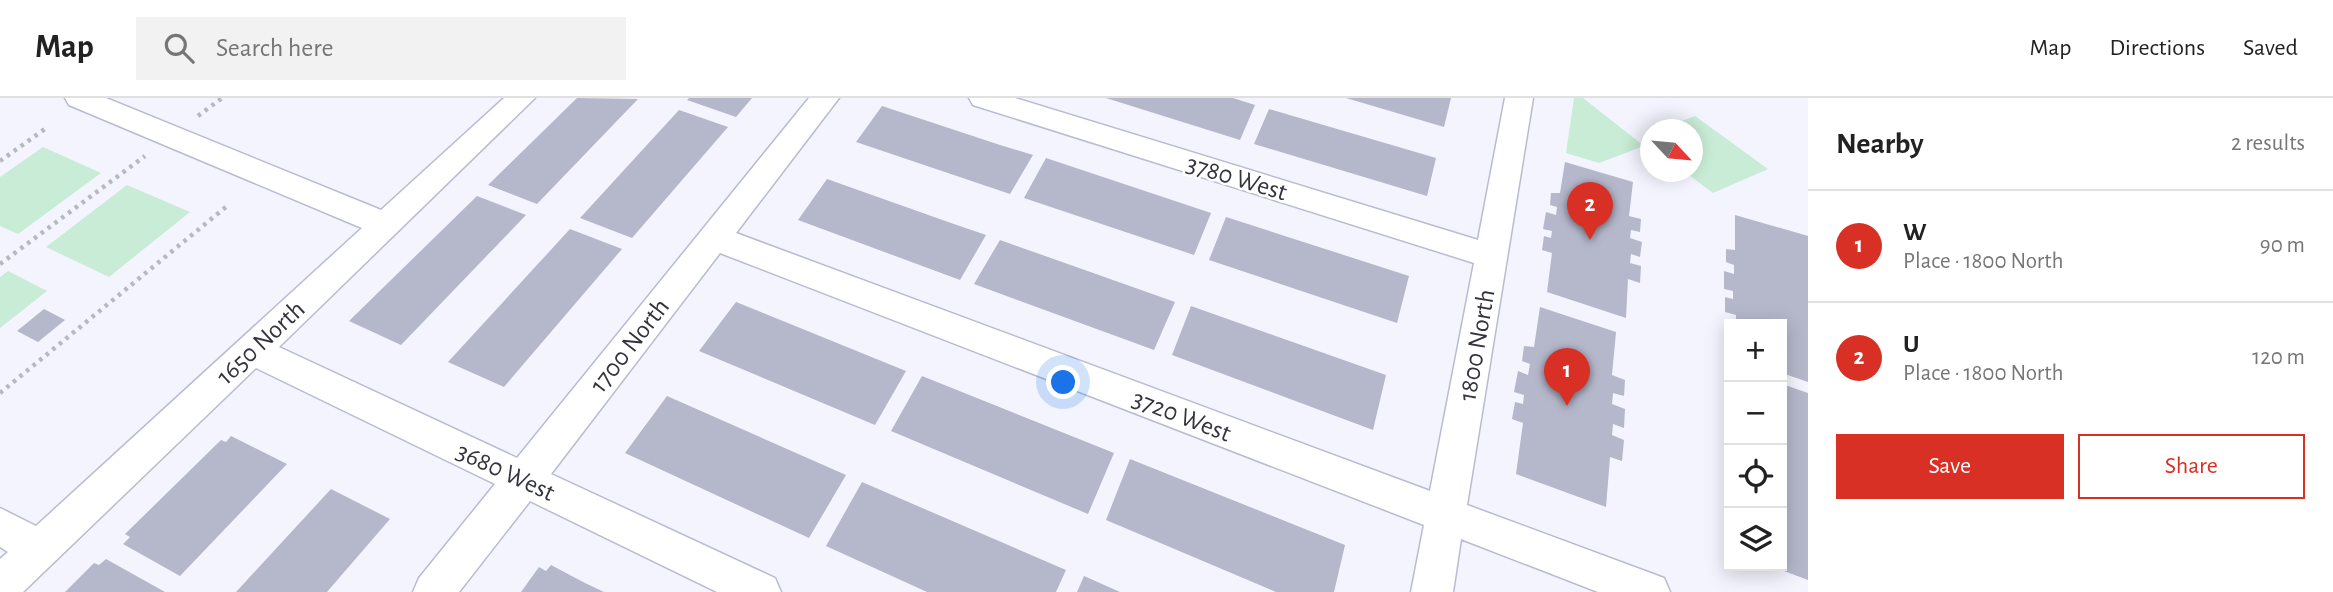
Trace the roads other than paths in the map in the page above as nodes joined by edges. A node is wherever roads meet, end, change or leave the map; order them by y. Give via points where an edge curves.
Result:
1 (79, 98) edge
2 (521, 98) edge
3 (825, 98) edge
4 (983, 98) edge
5 (1519, 98) edge
6 (386, 225) junction
7 (715, 237) junction
8 (1491, 256) junction
9 (252, 350) junction
10 (523, 479) junction
11 (1446, 515) junction
12 (0, 526) edge
13 (39, 549) junction
14 (0, 586) edge
15 (434, 592) edge
16 (760, 592) edge
17 (1433, 592) edge
18 (1649, 592) edge

1 - 6 street
2 - 6 street, 1650 North
3 - 7 street, 1700 North
4 - 8 street, 3780 West
5 - 8 street, 1800 North
6 - 9 street, 1650 North
7 - 10 street, 1700 North
7 - 11 street, 3720 West
8 - 11 street, 1800 North
9 - 10 street, 3680 West
9 - 13 street, 1650 North
10 - 15 street, 1700 North
10 - 16 street, 3680 West
11 - 17 street, 1800 North
11 - 18 street, 3720 West
12 - 13 street
13 - 14 street, 1650 North

